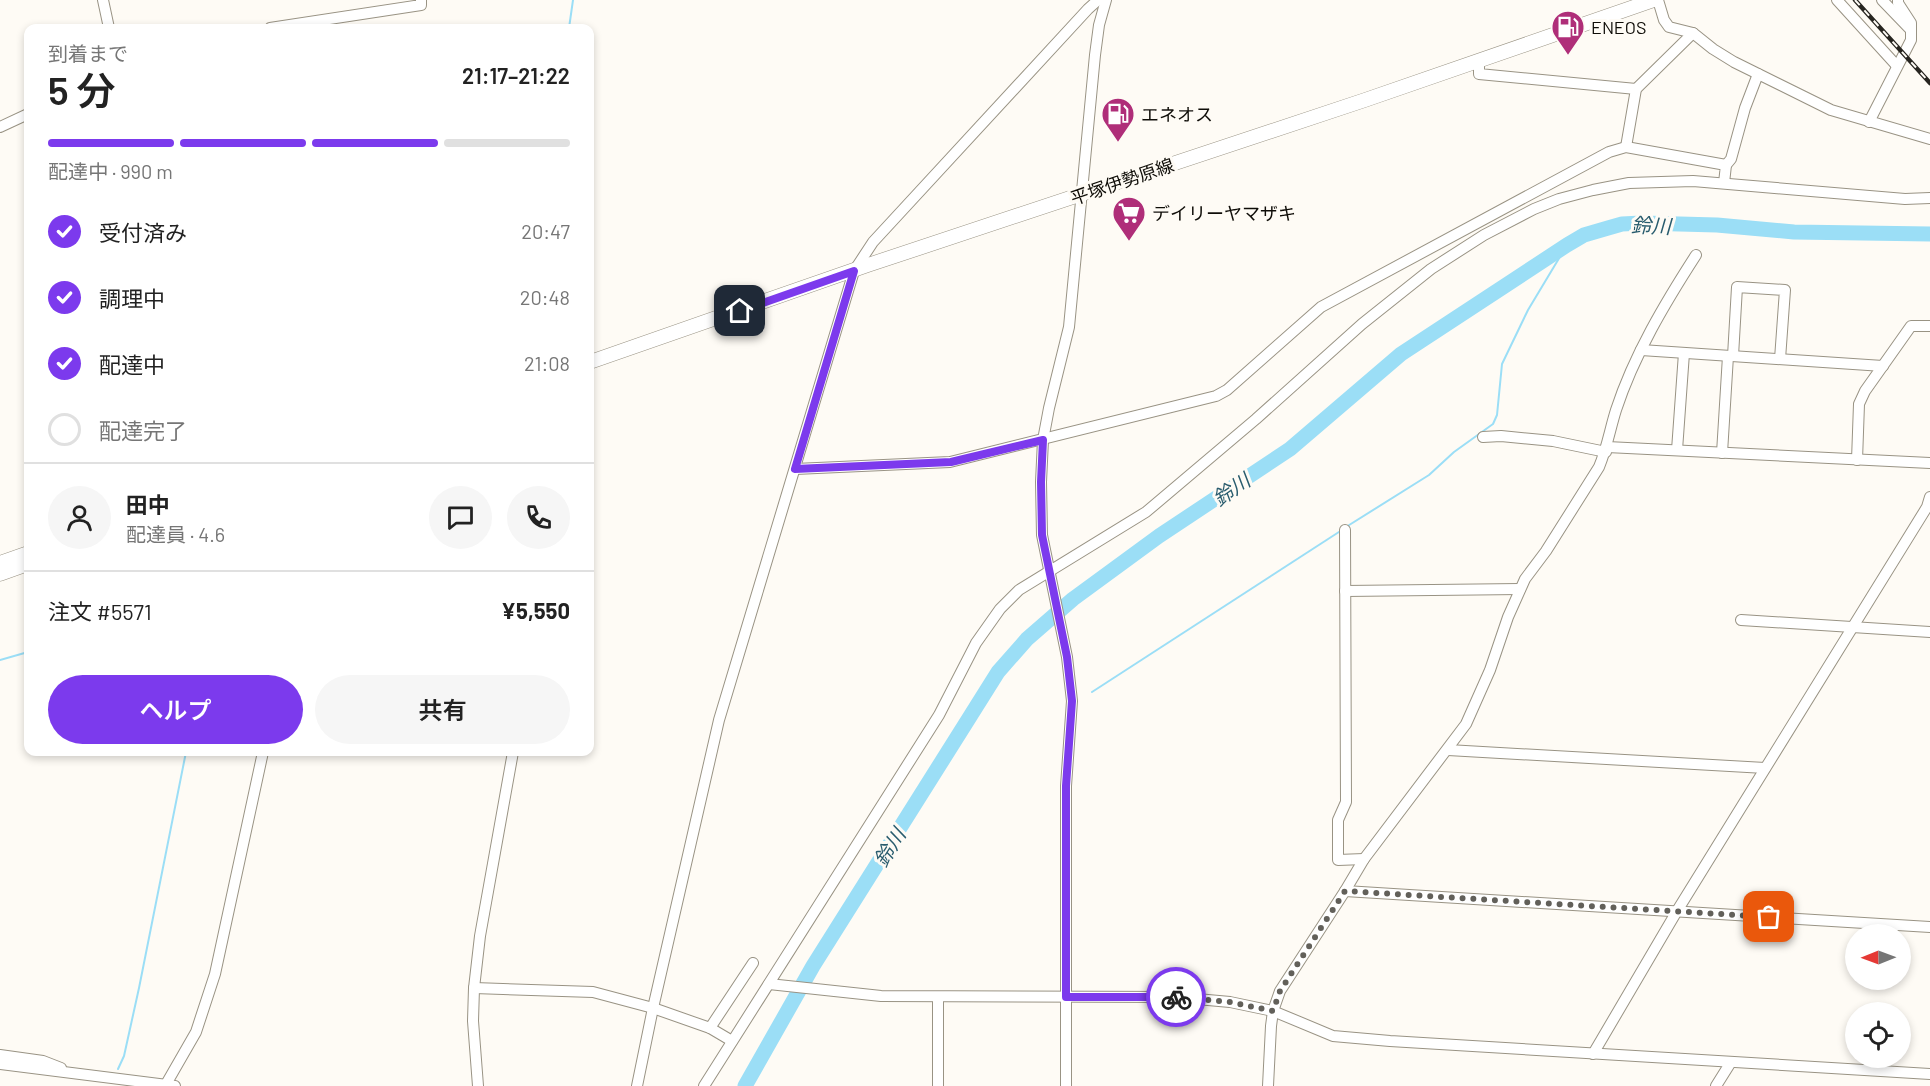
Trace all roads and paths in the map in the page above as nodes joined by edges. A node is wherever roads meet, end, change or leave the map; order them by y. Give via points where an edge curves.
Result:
1 (103, 0) edge
2 (421, 0) edge
3 (1098, 0) edge
4 (1106, 0) edge
5 (1656, 0) edge
6 (1837, 0) edge
7 (1882, 0) edge
8 (1898, 0) edge
9 (109, 24) edge
10 (296, 24) edge
11 (1912, 32) junction
12 (1693, 33) junction
13 (1479, 61) junction
14 (1898, 66) junction
15 (1758, 74) junction
16 (1636, 89) junction
17 (24, 116) edge
18 (1869, 122) junction
19 (0, 127) edge
20 (1930, 139) edge
21 (1626, 147) junction
22 (1726, 165) junction
23 (1724, 183) junction
24 (1080, 196) junction
25 (1930, 198) edge
26 (1696, 255) dead end
27 (854, 271) junction
28 (1930, 327) edge
29 (1641, 350) junction
30 (1684, 353) junction
31 (1730, 356) junction
32 (1780, 359) junction
33 (594, 361) edge
34 (1883, 366) junction
35 (1483, 438) dead end
36 (1043, 440) junction
37 (1606, 449) junction
38 (1677, 450) junction
39 (1722, 453) junction
40 (1857, 460) junction
41 (1930, 463) edge
42 (795, 469) junction
43 (1930, 497) edge
44 (1344, 530) dead end
45 (24, 545) edge
46 (0, 554) edge
47 (24, 554) edge
48 (0, 563) edge
49 (24, 565) edge
50 (1048, 572) junction
51 (0, 574) edge
52 (1520, 589) junction
53 (1345, 591) junction
54 (1741, 620) dead end
55 (1852, 627) junction
56 (1930, 632) edge
57 (1448, 750) junction
58 (262, 756) edge
59 (512, 756) edge
60 (1765, 768) junction
61 (1364, 859) junction
62 (1345, 891) junction
63 (1677, 911) junction
64 (1930, 927) edge
65 (753, 963) dead end
66 (772, 984) junction
67 (474, 988) junction
68 (1066, 997) junction
69 (938, 998) junction
70 (653, 1008) junction
71 (1273, 1011) junction
72 (710, 1028) junction
73 (732, 1041) junction
74 (1593, 1054) junction
75 (0, 1056) edge
76 (1731, 1062) junction
77 (0, 1064) edge
78 (77, 1073) junction
79 (1930, 1074) edge
80 (169, 1086) edge
81 (477, 1086) edge
82 (637, 1086) edge
83 (704, 1086) edge
84 (938, 1086) edge
85 (1066, 1086) edge
86 (1268, 1086) edge
87 (1716, 1086) edge

1 - 9 street
2 - 10 street via 422,5
3 - 27 street via 873,242
4 - 24 street via 1099,25
5 - 12 street via 1669,27
5 - 13 main road, 平塚伊勢原線
6 - 14 street
7 - 11 street
8 - 11 street
11 - 14 street
12 - 15 street
12 - 16 street
13 - 16 street via 1479,74
13 - 24 main road, 平塚伊勢原線
14 - 18 street
15 - 18 street via 1831,110
15 - 22 street
16 - 21 street
17 - 19 street
18 - 20 street
21 - 22 street
21 - 36 street via 1608,152 1321,307 1216,396
22 - 23 street
23 - 25 street
23 - 50 street via 1662,181 1593,190 1534,209 1484,235 1431,269 1362,324 1146,512
24 - 27 main road, 平塚伊勢原線
24 - 36 street via 1069,327
26 - 29 street
27 - 33 main road, 平塚伊勢原線
27 - 42 street
28 - 34 street via 1911,326
29 - 30 street
29 - 37 street via 1616,410
30 - 31 street
30 - 38 street
31 - 32 street
31 - 32 street via 1737,287 1785,290
31 - 39 street
32 - 34 street
34 - 40 street via 1859,404
35 - 37 street via 1501,436
36 - 42 street via 951,462
36 - 50 street via 1042,535
37 - 38 street
37 - 52 street via 1599,467
38 - 39 street
39 - 40 street
40 - 41 street
42 - 70 street via 719,720
43 - 55 street
44 - 53 street
45 - 46 main road
47 - 48 main road
49 - 51 main road
50 - 66 street via 1019,590 986,628 939,715
50 - 68 street via 1072,701 1066,786
52 - 53 street
52 - 57 street via 1476,705
53 - 61 street via 1346,802 1338,820 1338,860
54 - 55 street
55 - 56 street
55 - 60 street
57 - 60 street
57 - 61 street
58 - 80 street via 215,974 196,1032
59 - 67 street
60 - 63 street
61 - 62 street
62 - 63 street
62 - 71 street via 1280,991
63 - 64 street
63 - 74 street
65 - 72 street
66 - 69 street via 831,992
66 - 73 street
67 - 70 street via 593,992
67 - 81 street
68 - 69 street
68 - 71 street via 1175,997
68 - 85 street
69 - 84 street
70 - 72 street
70 - 82 street
71 - 74 street via 1333,1036
71 - 86 street
72 - 73 street
73 - 83 street
74 - 76 street
75 - 78 street via 43,1061
76 - 79 street
76 - 87 street
77 - 78 street
78 - 80 street

